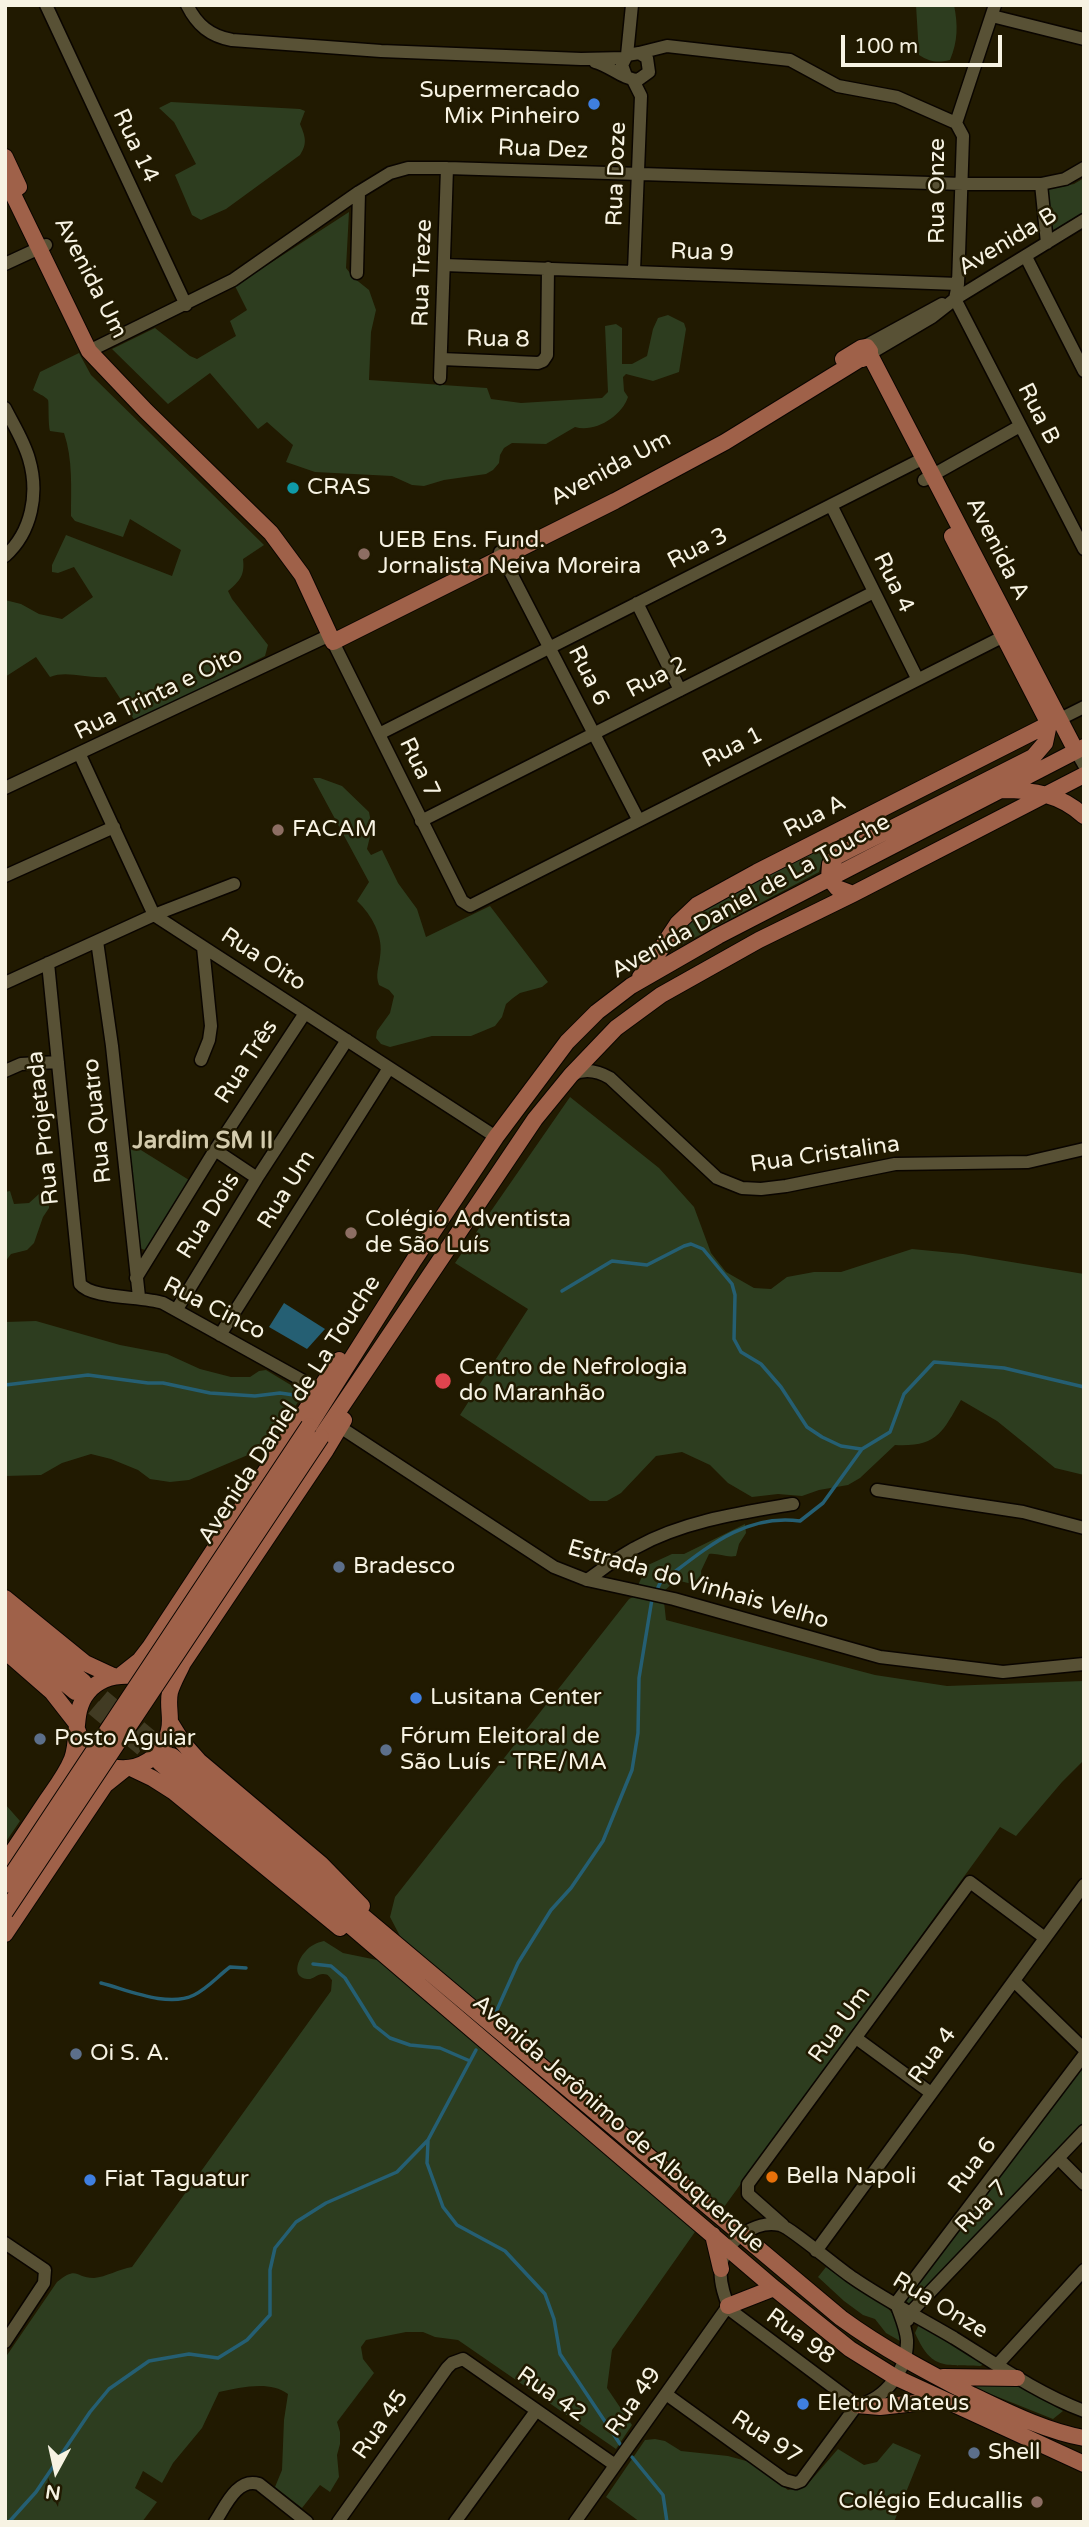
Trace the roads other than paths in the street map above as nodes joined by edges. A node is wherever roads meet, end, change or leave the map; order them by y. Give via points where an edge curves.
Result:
1 (46, 5) edge
2 (187, 5) edge
3 (632, 5) edge
4 (993, 10) edge
5 (1084, 39) edge
6 (632, 55) junction
7 (581, 59) junction
8 (629, 78) junction
9 (956, 123) junction
10 (5, 157) edge
11 (1084, 167) edge
12 (447, 168) junction
13 (638, 174) junction
14 (5, 178) edge
15 (963, 184) junction
16 (1041, 184) junction
17 (359, 192) junction
18 (1084, 220) edge
19 (1047, 243) junction
20 (43, 247) junction
21 (1026, 257) junction
22 (5, 264) edge
23 (444, 265) junction
24 (548, 268) junction
25 (634, 271) junction
26 (357, 273) dead end
27 (958, 284) junction
28 (955, 299) junction
29 (186, 305) junction
30 (92, 349) junction
31 (864, 354) junction
32 (441, 359) junction
33 (1084, 371) edge
34 (440, 378) dead end
35 (5, 408) edge
36 (1020, 426) junction
37 (920, 460) junction
38 (928, 477) junction
39 (831, 505) junction
40 (1084, 549) edge
41 (502, 554) junction
42 (5, 556) edge
43 (874, 592) junction
44 (637, 603) junction
45 (1009, 634) junction
46 (335, 637) junction
47 (550, 647) junction
48 (917, 678) junction
49 (680, 690) junction
50 (1084, 707) edge
51 (1054, 722) junction
52 (594, 733) junction
53 (379, 734) junction
54 (1081, 754) edge
55 (80, 755) junction
56 (1028, 761) junction
57 (1084, 775) edge
58 (5, 788) edge
59 (1000, 790) junction
60 (1048, 794) junction
61 (1084, 816) edge
62 (638, 819) junction
63 (421, 821) junction
64 (114, 827) junction
65 (5, 876) edge
66 (829, 877) junction
67 (234, 884) dead end
68 (853, 894) junction
69 (472, 905) joint
70 (155, 915) junction
71 (97, 941) junction
72 (203, 947) junction
73 (48, 963) junction
74 (5, 983) edge
75 (631, 986) junction
76 (305, 1013) junction
77 (347, 1040) junction
78 (201, 1060) dead end
79 (58, 1062) junction
80 (389, 1068) junction
81 (5, 1071) edge
82 (571, 1075) junction
83 (496, 1137) junction
84 (1084, 1149) edge
85 (215, 1150) junction
86 (257, 1178) junction
87 (414, 1260) junction
88 (136, 1278) junction
89 (83, 1288) joint
90 (139, 1297) junction
91 (177, 1309) junction
92 (395, 1329) junction
93 (220, 1335) junction
94 (318, 1389) junction
95 (340, 1427) junction
96 (315, 1432) junction
97 (877, 1490) dead end
98 (793, 1504) dead end
99 (1084, 1528) edge
100 (587, 1580) junction
101 (5, 1598) edge
102 (5, 1615) edge
103 (5, 1633) edge
104 (5, 1651) edge
105 (1084, 1664) edge
106 (117, 1676) junction
107 (170, 1716) junction
108 (77, 1726) junction
109 (166, 1760) tunnel mouth
110 (128, 1768) junction
111 (5, 1863) edge
112 (5, 1885) edge
113 (1081, 1893) edge
114 (5, 1912) edge
115 (5, 1934) edge
116 (1045, 1938) junction
117 (398, 1957) junction
118 (1014, 1981) junction
119 (856, 2038) junction
120 (1084, 2049) edge
121 (1084, 2055) edge
122 (931, 2093) junction
123 (1084, 2131) edge
124 (1058, 2158) junction
125 (1084, 2184) edge
126 (748, 2194) joint
127 (783, 2225) junction
128 (713, 2235) junction
129 (741, 2235) junction
130 (5, 2243) edge
131 (729, 2249) junction
132 (816, 2251) junction
133 (721, 2269) junction
134 (1084, 2270) edge
135 (774, 2288) junction
136 (896, 2303) junction
137 (728, 2306) junction
138 (911, 2312) junction
139 (905, 2327) junction
140 (5, 2342) edge
141 (463, 2359) joint
142 (904, 2359) junction
143 (997, 2365) junction
144 (895, 2377) junction
145 (937, 2377) junction
146 (1017, 2378) junction
147 (666, 2394) junction
148 (942, 2400) junction
149 (857, 2405) junction
150 (536, 2410) junction
151 (1003, 2410) junction
152 (1083, 2410) edge
153 (1084, 2430) edge
154 (1084, 2438) edge
155 (1084, 2464) edge
156 (615, 2465) junction
157 (215, 2522) edge
158 (307, 2522) edge
159 (338, 2522) edge
160 (455, 2522) edge
161 (575, 2522) edge

1 - 29 street, Rua 14
2 - 7 street via 212,34 232,40
3 - 6 street via 628,40
4 - 5 street
4 - 9 street
6 - 7 street, Rua Onze
6 - 8 street via 622,65
6 - 8 street via 649,62 649,72 643,79
6 - 9 street, Rua Onze via 667,46 790,60 838,86 897,97
7 - 8 street
8 - 13 street, Rua Doze via 640,96
9 - 15 street, Rua Onze via 963,136
10 - 20 main road, Avenida Um
11 - 16 street, Rua Dez via 1065,179
12 - 13 street, Rua Dez
12 - 17 street, Rua Dez via 399,169
12 - 23 street, Rua Treze
13 - 15 street, Rua Dez
13 - 25 street, Rua Doze
14 - 20 main road, Avenida Um
15 - 16 street, Rua Dez
15 - 27 street, Rua Onze
16 - 19 street
17 - 26 street
17 - 29 street, Rua Dez via 233,280
18 - 19 street, Avenida B
19 - 21 street, Avenida B
20 - 22 street
20 - 30 main road, Avenida Um
21 - 28 street, Avenida B
21 - 33 street
23 - 24 street, Rua 9
23 - 32 street, Rua Treze
24 - 25 street, Rua 9
24 - 32 street, Rua 8 via 544,361
25 - 27 street, Rua 9
27 - 28 street, Rua Onze
28 - 31 street, Avenida B via 932,317
28 - 36 street, Rua B
29 - 30 street, Rua Dez
30 - 46 main road, Avenida Um via 146,411 271,533 302,575
31 - 37 main road, Avenida A
31 - 41 main road, Avenida Um
32 - 34 street, Rua Treze
35 - 42 street via 28,456 33,478 30,520
36 - 38 street
36 - 40 street, Rua B
37 - 38 main road, Avenida A
37 - 39 street, Rua 3
38 - 45 main road, Avenida A
39 - 43 street, Rua 4
39 - 44 street, Rua 3
41 - 46 main road, Avenida Um
41 - 47 street, Rua 6
43 - 48 street, Rua 4
43 - 49 street, Rua 2
44 - 47 street, Rua 3
44 - 49 street
45 - 48 street, Rua 1
45 - 51 main road, Avenida A
46 - 53 street, Rua 7
46 - 55 street, Rua Trinta e Oito
47 - 52 street, Rua 6
47 - 53 street, Rua 3
48 - 62 street, Rua 1
49 - 52 street, Rua 2
50 - 51 street, Rua A
51 - 54 main road, Avenida A
51 - 56 main road via 1043,747
51 - 75 main road, Rua A via 697,905
52 - 62 street, Rua 6
52 - 63 street, Rua 2
53 - 63 street, Rua 7
54 - 56 main road
54 - 59 main road, Avenida Daniel de La Touche
55 - 58 street, Rua Trinta e Oito
55 - 64 street
56 - 66 main road via 837,856 830,864
57 - 60 main road, Avenida Daniel de La Touche
59 - 60 main road
59 - 66 main road, Avenida Daniel de La Touche
60 - 61 main road
60 - 68 main road, Avenida Daniel de La Touche
62 - 69 street, Rua 1
63 - 69 street, Rua 7 via 462,901
64 - 65 street
64 - 70 street
66 - 68 main road via 837,888
66 - 75 main road, Avenida Daniel de La Touche
67 - 70 street
68 - 82 main road, Avenida Daniel de La Touche via 661,995 616,1028
70 - 71 street
70 - 72 street, Rua Oito
71 - 73 street
71 - 88 street, Rua Quatro
72 - 76 street, Rua Oito
72 - 78 street via 211,1026
73 - 74 street
73 - 79 street, Rua Projetada
75 - 83 main road, Avenida Daniel de La Touche via 567,1042
76 - 77 street, Rua Oito
76 - 85 street, Rua Três
77 - 80 street, Rua Oito
77 - 86 street, Rua Dois
79 - 81 street via 20,1064
79 - 89 street, Rua Projetada
80 - 83 street, Rua Oito
80 - 93 street, Rua Um
82 - 84 street, Rua Cristalina via 591,1071 610,1079 717,1178 741,1188 774,1188 895,1164 1028,1162
82 - 92 main road, Avenida Daniel de La Touche via 535,1119
83 - 87 main road, Avenida Daniel de La Touche
85 - 86 street
85 - 88 street, Rua Três
86 - 91 street, Rua Dois
87 - 94 main road
87 - 96 main road, Avenida Daniel de La Touche
88 - 90 street, Rua Quatro
89 - 90 street, Rua Cinco
90 - 91 street, Rua Cinco
91 - 93 street, Rua Cinco
92 - 95 main road
92 - 96 main road, Avenida Daniel de La Touche
93 - 94 street, Rua Cinco
94 - 106 main road via 150,1647
95 - 100 street, Estrada do Vinhais Velho via 554,1567
95 - 107 main road via 183,1662 170,1692
96 - 112 main road, Avenida Daniel de La Touche, bridge
96 - 114 main road, Avenida Daniel de La Touche, bridge
97 - 99 street via 1023,1511
98 - 100 street via 737,1513 666,1533
100 - 105 street, Estrada do Vinhais Velho via 674,1599 887,1658 1003,1672
101 - 106 main road via 85,1663
102 - 103 main road via 80,1687
104 - 108 main road via 52,1692
106 - 107 main road via 156,1688
106 - 108 main road via 86,1693
107 - 110 main road via 169,1732 159,1752 142,1765
107 - 117 main road via 183,1743 199,1761 321,1864
108 - 110 main road via 81,1742 99,1762
108 - 111 main road via 72,1759
109 - 117 main road, Avenida Jerônimo de Albuquerque
110 - 115 main road via 105,1785
110 - 117 main road via 174,1792 357,1941
113 - 116 street, Rua 4
116 - 118 street, Rua 4
116 - 119 street, Rua Um via 971,1882
117 - 128 main road, Avenida Jerônimo de Albuquerque
117 - 129 main road, Avenida Jerônimo de Albuquerque
118 - 120 street
118 - 122 street, Rua 4
119 - 122 street
119 - 126 street, Rua Um via 748,2184
121 - 136 street, Rua 6
122 - 132 street, Rua 4
123 - 124 street, Rua 7
124 - 125 street
124 - 138 street, Rua 7
126 - 127 street, Rua Onze
127 - 129 street via 762,2225
127 - 132 street, Rua Onze
128 - 131 main road, Avenida Jerônimo de Albuquerque
128 - 133 main road
129 - 131 street
129 - 142 main road, Avenida Jerônimo de Albuquerque via 841,2318
130 - 140 street via 45,2270 44,2283
131 - 133 street
131 - 135 main road, Avenida Jerônimo de Albuquerque
132 - 136 street, Rua Onze
133 - 137 street
134 - 143 street
135 - 137 main road
135 - 144 main road, Avenida Jerônimo de Albuquerque via 850,2349
136 - 138 street, Rua Onze
136 - 139 street
137 - 147 street, Rua 49
137 - 149 street, Rua 98
138 - 139 street
138 - 143 street, Rua Onze
139 - 142 street
141 - 150 street, Rua 42
141 - 159 street, Rua 45 via 447,2368
142 - 144 street
142 - 145 main road, Avenida Jerônimo de Albuquerque
143 - 146 street, Rua Onze
144 - 148 main road, Avenida Jerônimo de Albuquerque
144 - 149 street via 879,2398
145 - 146 main road
145 - 151 main road, Avenida Jerônimo de Albuquerque
146 - 152 street, Rua Onze
147 - 149 street, Rua 97 via 785,2480 796,2483
147 - 156 street, Rua 49
148 - 149 main road
148 - 155 main road, Avenida Jerônimo de Albuquerque
150 - 156 street, Rua 42
150 - 160 street
151 - 153 main road
151 - 154 main road, Avenida Jerônimo de Albuquerque
156 - 161 street, Rua 49
157 - 158 street via 247,2483 259,2484

